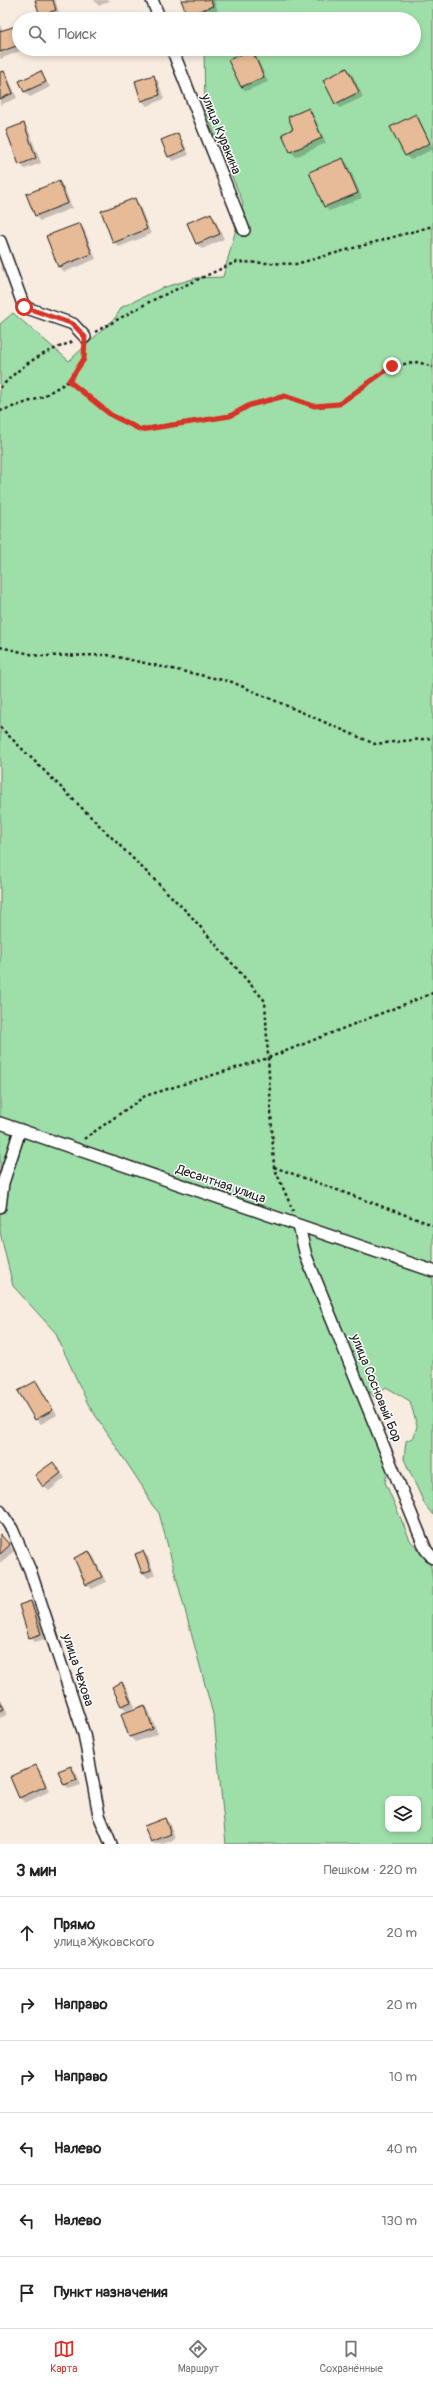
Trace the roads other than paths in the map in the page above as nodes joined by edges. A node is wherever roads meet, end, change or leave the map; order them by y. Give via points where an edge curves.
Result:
1 (152, 0) edge
2 (157, 12) edge
3 (175, 56) edge
4 (244, 230) dead end
5 (0, 241) edge
6 (85, 337) road end
7 (0, 1123) edge
8 (20, 1130) junction
9 (0, 1207) edge
10 (299, 1226) junction
11 (433, 1271) edge
12 (0, 1511) edge
13 (433, 1558) edge
14 (110, 1844) edge

1 - 2 street
3 - 4 street, улица Куракина
5 - 6 street via 24,307 73,324
7 - 8 street, Десантная улица
8 - 9 street via 3,1183
8 - 10 street, Десантная улица
10 - 11 street, Десантная улица
10 - 13 street, улица Сосновый Бор via 306,1256 426,1550
12 - 14 street, улица Чехова via 12,1529 33,1578 84,1734 99,1815

